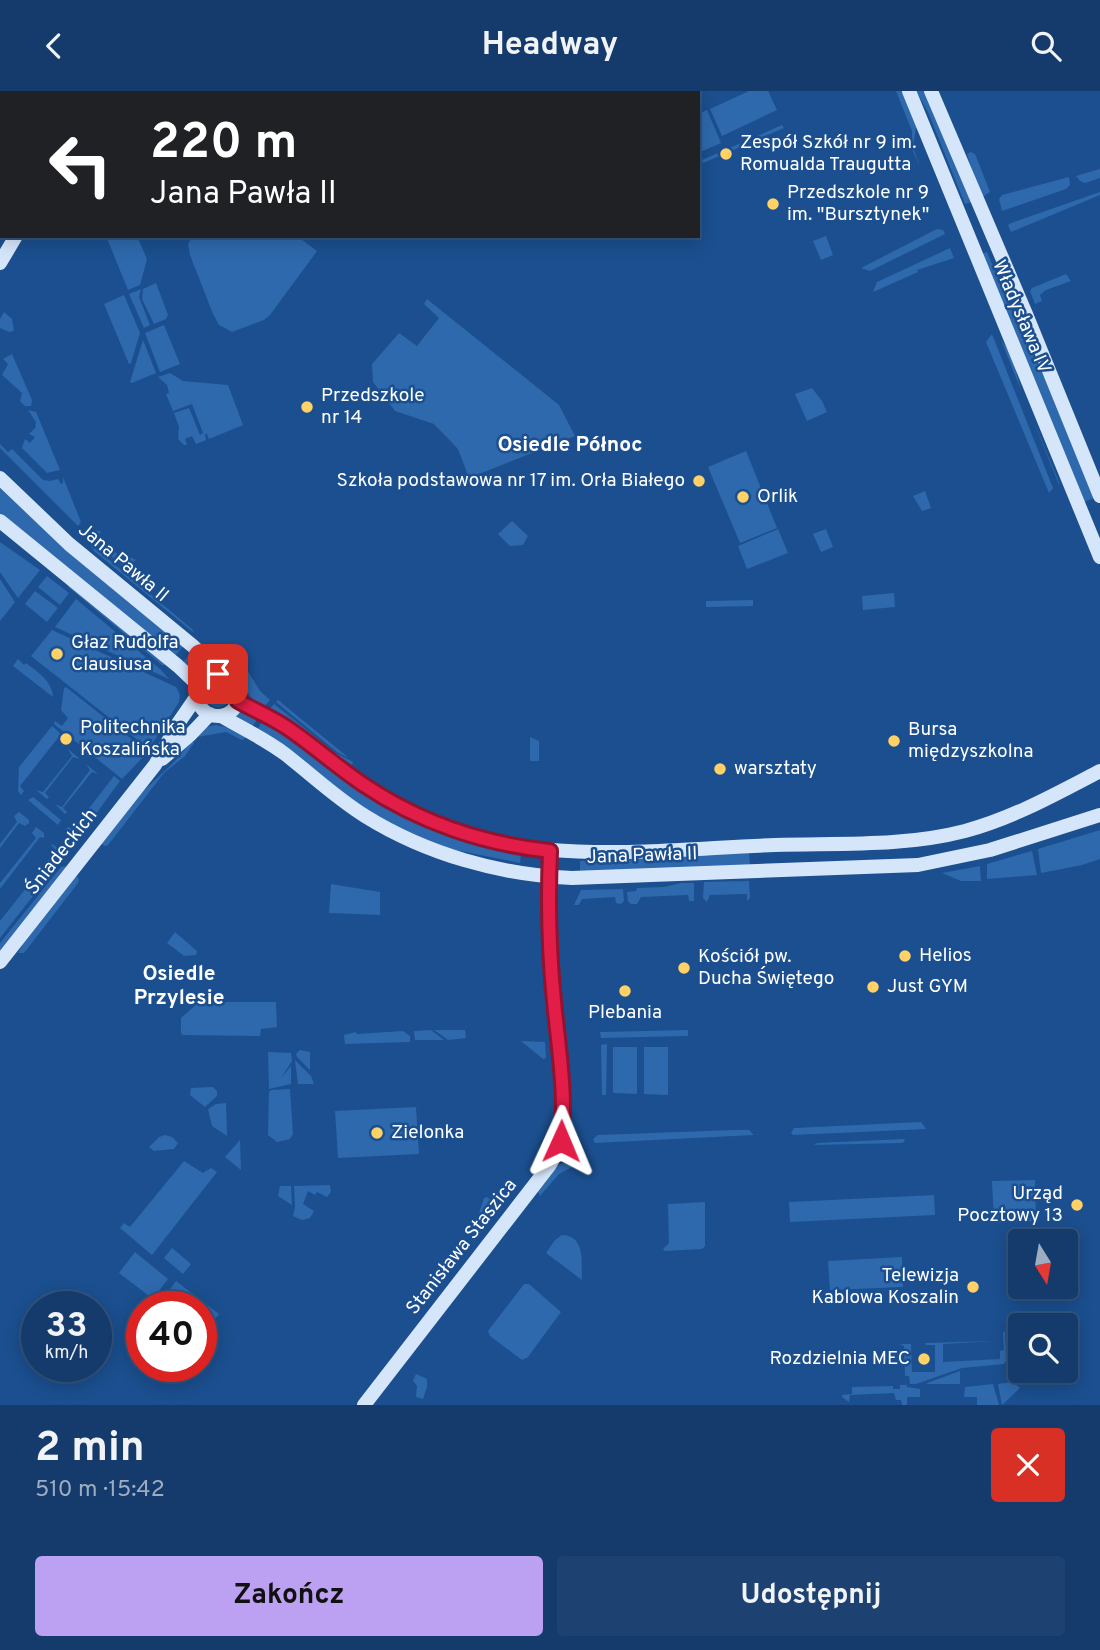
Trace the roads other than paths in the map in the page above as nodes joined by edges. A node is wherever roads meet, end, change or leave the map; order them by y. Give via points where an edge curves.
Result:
1 (909, 91) edge
2 (931, 91) edge
3 (15, 238) edge
4 (0, 263) edge
5 (0, 478) edge
6 (1100, 496) edge
7 (0, 521) edge
8 (1100, 557) edge
9 (224, 675) junction
10 (198, 691) junction
11 (238, 701) junction
12 (215, 715) junction
13 (155, 765) junction
14 (1100, 771) edge
15 (1100, 815) edge
16 (550, 851) junction
17 (549, 876) junction
18 (0, 962) edge
19 (364, 1405) edge

1 - 8 main road, Władysława IV
2 - 6 main road, Władysława IV
3 - 4 main road
5 - 9 main road, Jana Pawła II via 69,544
7 - 10 main road via 178,666
9 - 10 main road via 212,675
9 - 11 main road via 237,687
10 - 12 main road via 201,707
10 - 13 main road, Śniadeckich
11 - 12 main road via 228,713
11 - 16 main road, Jana Pawła II via 283,725 375,792 423,818 478,838
12 - 13 main road, Śniadeckich
12 - 17 main road, Jana Pawła II via 271,745 356,810 405,838 449,856
13 - 18 main road, Śniadeckich
14 - 16 main road, Jana Pawła II via 1014,814 934,837
15 - 17 main road, Jana Pawła II via 990,849 918,865
16 - 17 main road, Stanisława Staszica
17 - 19 main road, Stanisława Staszica via 561,1074 559,1148

